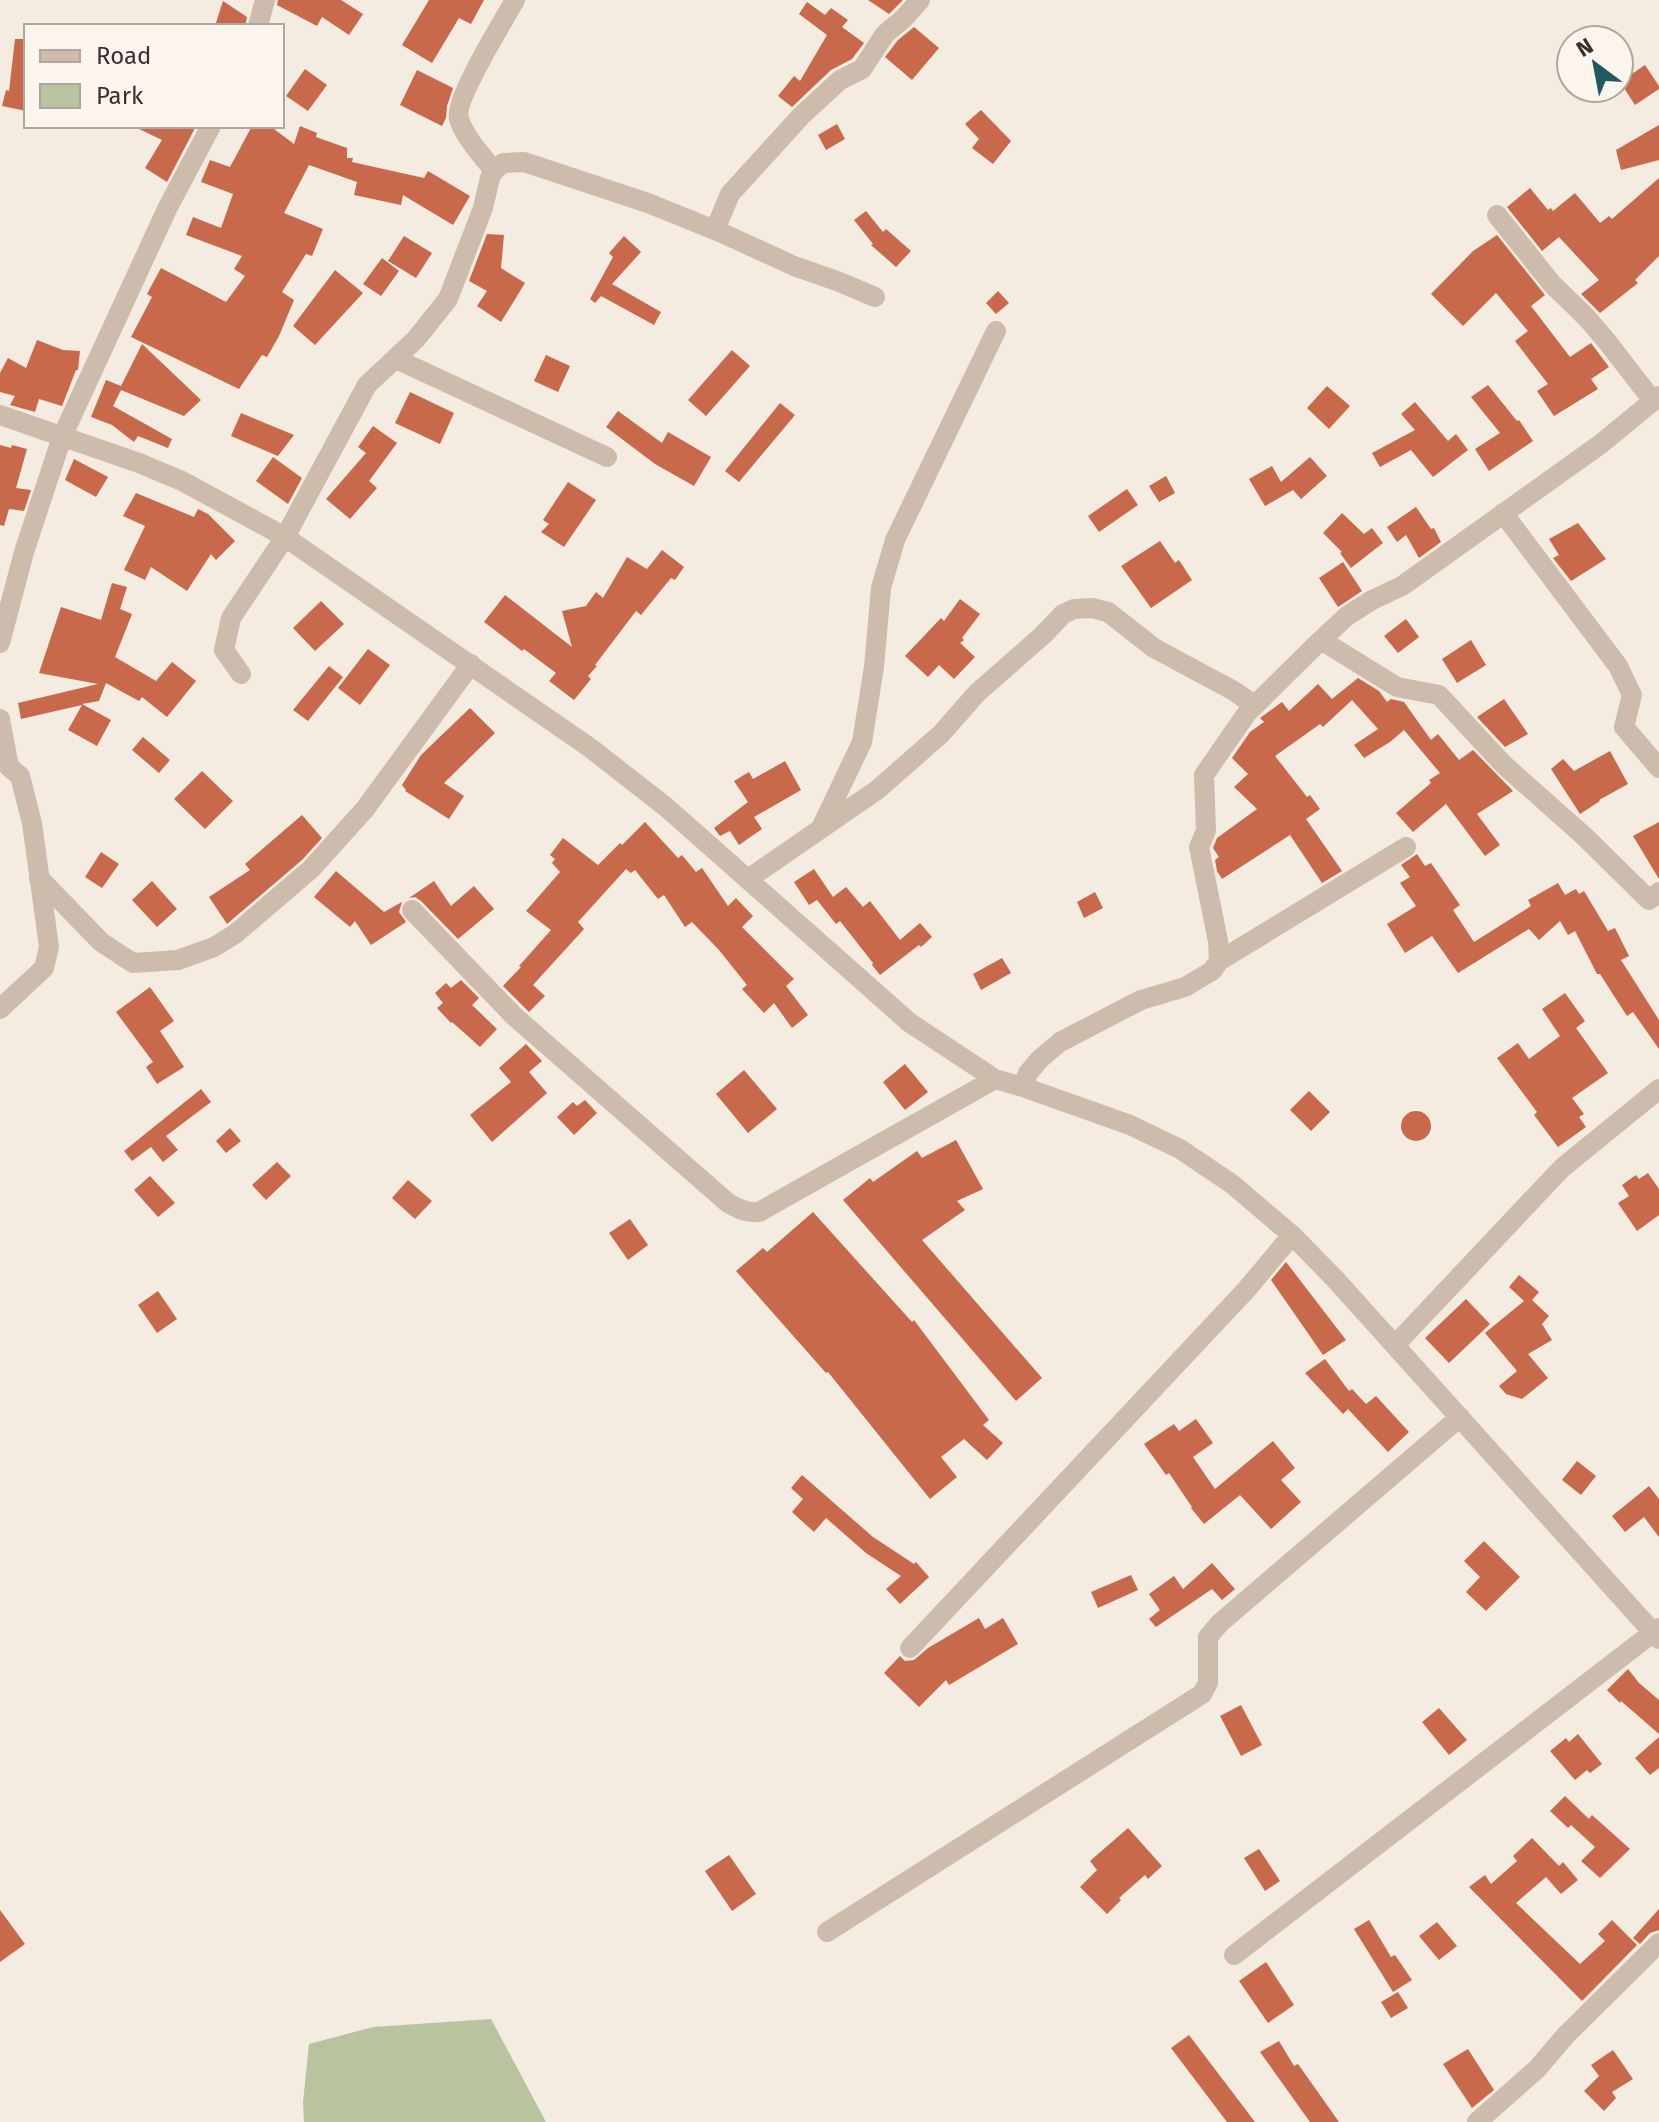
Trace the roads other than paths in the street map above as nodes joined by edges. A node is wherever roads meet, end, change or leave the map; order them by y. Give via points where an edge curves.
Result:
1 (265, 0) edge
2 (515, 0) edge
3 (920, 0) edge
4 (259, 24) edge
5 (210, 128) edge
6 (494, 171) junction
7 (1497, 215) dead end
8 (715, 230) junction
9 (875, 297) dead end
10 (996, 331) dead end
11 (396, 359) junction
12 (1656, 399) edge
13 (0, 415) edge
14 (62, 437) junction
15 (607, 457) dead end
16 (1503, 513) junction
17 (285, 537) junction
18 (1321, 640) junction
19 (0, 643) edge
20 (471, 664) junction
21 (241, 674) dead end
22 (1254, 705) junction
23 (0, 719) edge
24 (4, 767) edge
25 (1659, 768) edge
26 (821, 828) junction
27 (1406, 847) dead end
28 (39, 878) junction
29 (748, 879) junction
30 (1659, 892) edge
31 (412, 910) dead end
32 (1219, 961) junction
33 (0, 1009) edge
34 (995, 1079) junction
35 (1023, 1087) junction
36 (1659, 1089) edge
37 (1292, 1235) junction
38 (1395, 1345) junction
39 (1460, 1417) junction
40 (1657, 1633) edge
41 (910, 1648) dead end
42 (827, 1932) dead end
43 (1659, 1943) edge
44 (1234, 1955) dead end
45 (1477, 2122) edge

1 - 4 street
2 - 6 street via 457,115
3 - 8 street via 885,34 862,69 840,80 801,116 730,194
5 - 14 street
6 - 8 street via 503,163 524,162
6 - 11 street via 448,299
7 - 12 street
8 - 9 street
10 - 26 street via 895,540 881,588 862,742
11 - 15 street
11 - 17 street via 367,385
12 - 16 street
13 - 14 street
14 - 17 street via 182,481
14 - 19 street
16 - 18 street via 1402,586 1347,616
16 - 25 street via 1618,666 1632,695 1624,727
17 - 20 street
17 - 21 street via 231,618 224,650
18 - 22 street
18 - 30 street via 1397,687 1439,695 1504,765 1649,900
20 - 28 street via 365,809 311,869 214,947 178,960 133,963 101,942
20 - 29 street via 589,747
22 - 26 street via 1154,648 1108,612 1074,609 877,790
22 - 32 street via 1204,775 1206,831 1199,847
23 - 24 street
24 - 28 street via 20,776
26 - 29 street
27 - 32 street
28 - 33 street via 49,947 44,968
29 - 34 street via 910,1023
31 - 34 street via 514,1016 728,1203 750,1213
32 - 35 street via 1185,987 1141,1000 1060,1042 1028,1073
34 - 35 street
35 - 37 street via 1180,1149
36 - 38 street via 1562,1168
37 - 38 street
37 - 41 street
38 - 39 street
39 - 40 street
39 - 42 street via 1220,1623 1208,1637 1208,1683 1202,1694
40 - 44 street
43 - 45 street via 1537,2069

